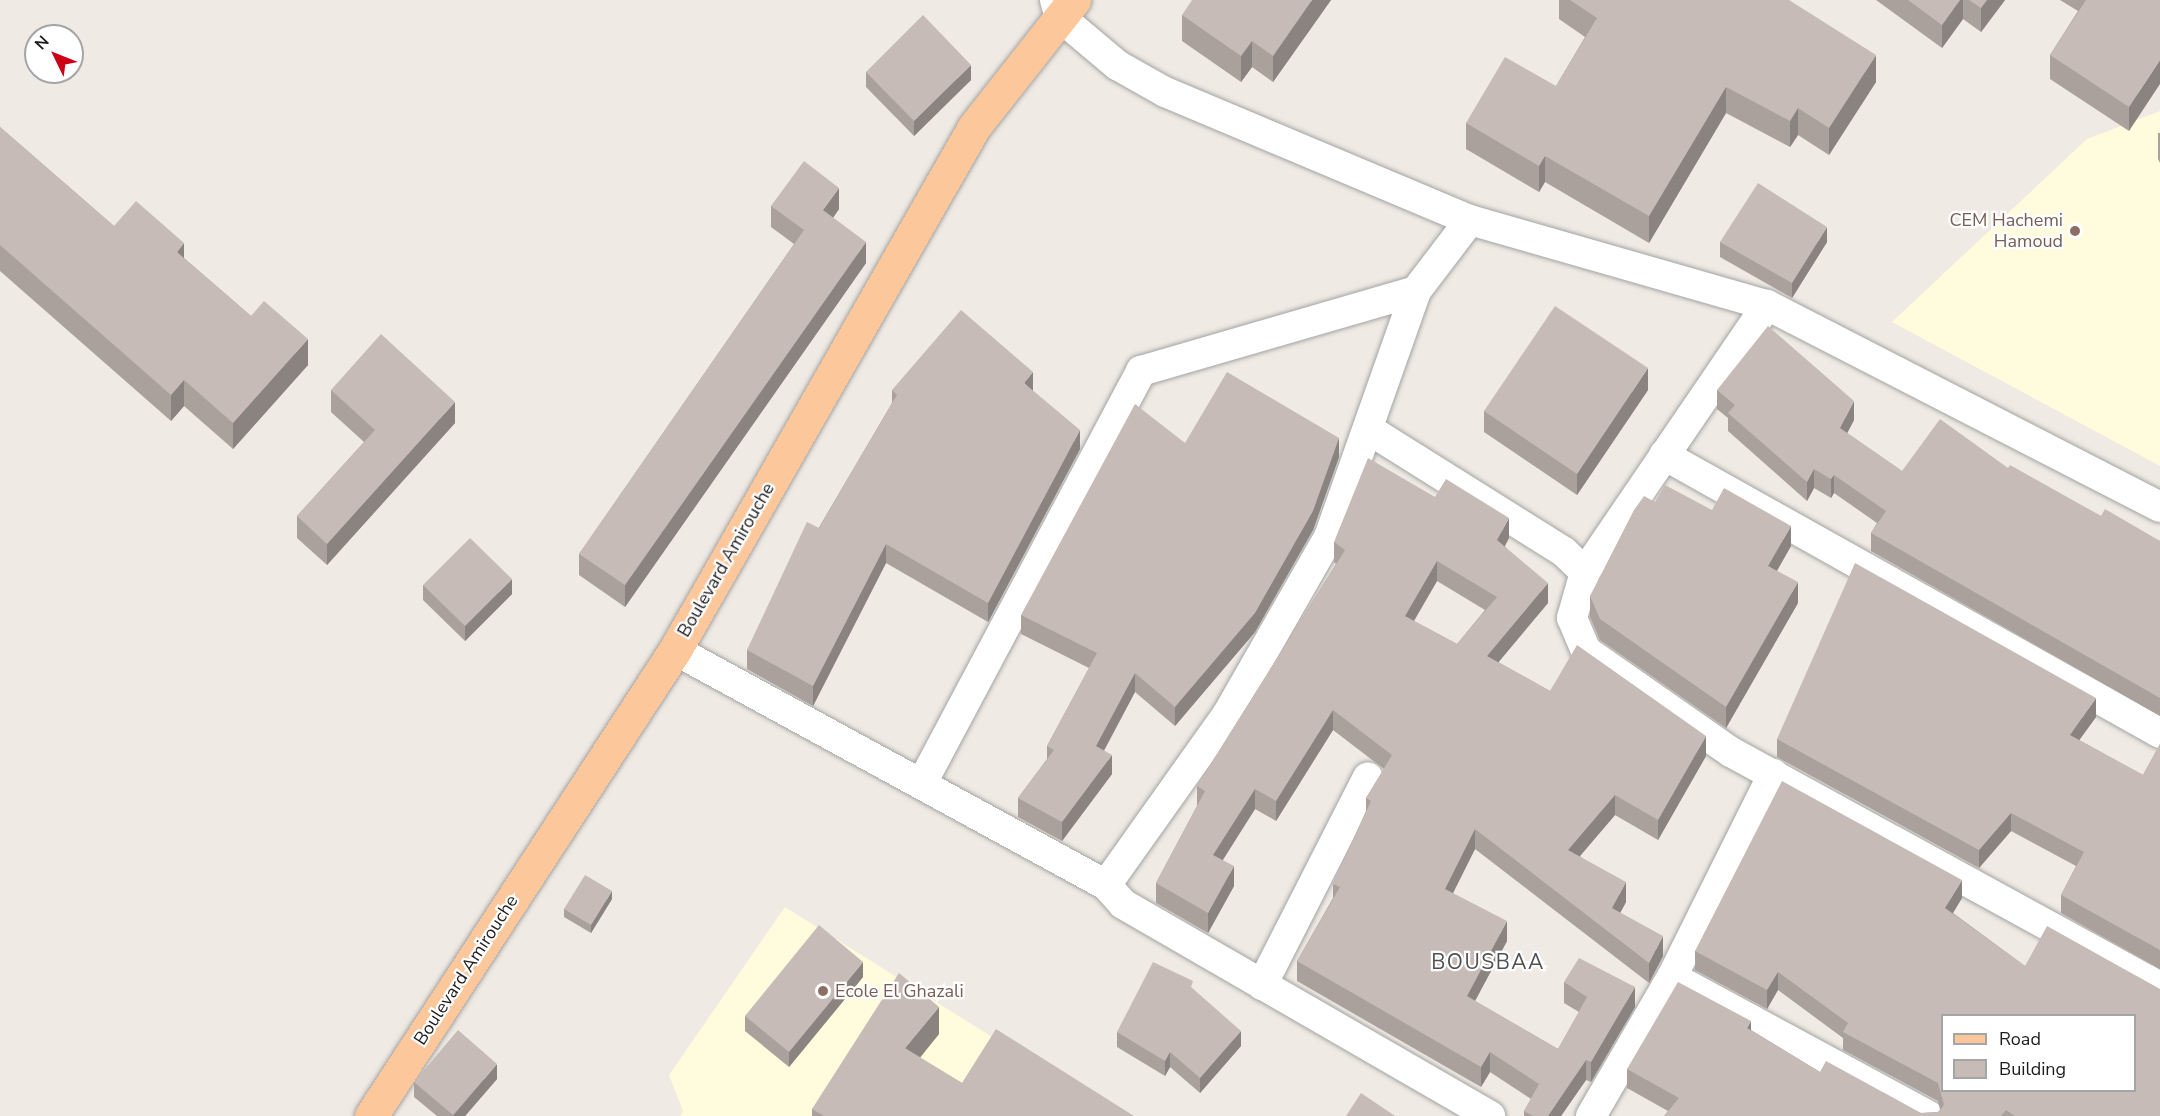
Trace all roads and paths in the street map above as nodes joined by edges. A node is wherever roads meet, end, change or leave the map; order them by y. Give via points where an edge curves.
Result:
1 (1063, 6) edge
2 (1470, 220) junction
3 (1416, 291) junction
4 (1767, 304) junction
5 (1368, 429) junction
6 (1665, 455) junction
7 (2160, 507) edge
8 (1585, 572) junction
9 (675, 650) junction
10 (2160, 733) edge
11 (1773, 774) junction
12 (1368, 777) dead end
13 (922, 783) junction
14 (1106, 885) junction
15 (1672, 977) junction
16 (1262, 985) junction
17 (2160, 987) edge
18 (371, 1116) edge
19 (1490, 1116) edge
20 (1591, 1116) edge
21 (1929, 1116) edge

1 - 2 street via 1118,65 1165,92
1 - 9 main road, Boulevard Amirouche via 974,127
2 - 3 street
2 - 4 street
3 - 5 street
3 - 13 street via 1140,371
4 - 6 street
4 - 7 street
5 - 8 street via 1564,552
5 - 14 street via 1329,537 1227,715
6 - 8 street
6 - 10 street
8 - 11 street via 1572,618 1586,651 1731,752
9 - 13 street
9 - 18 main road, Boulevard Amirouche
11 - 15 street
11 - 17 street
12 - 16 street
13 - 14 street
14 - 16 street via 1123,904
15 - 20 street
15 - 21 street
16 - 19 street

